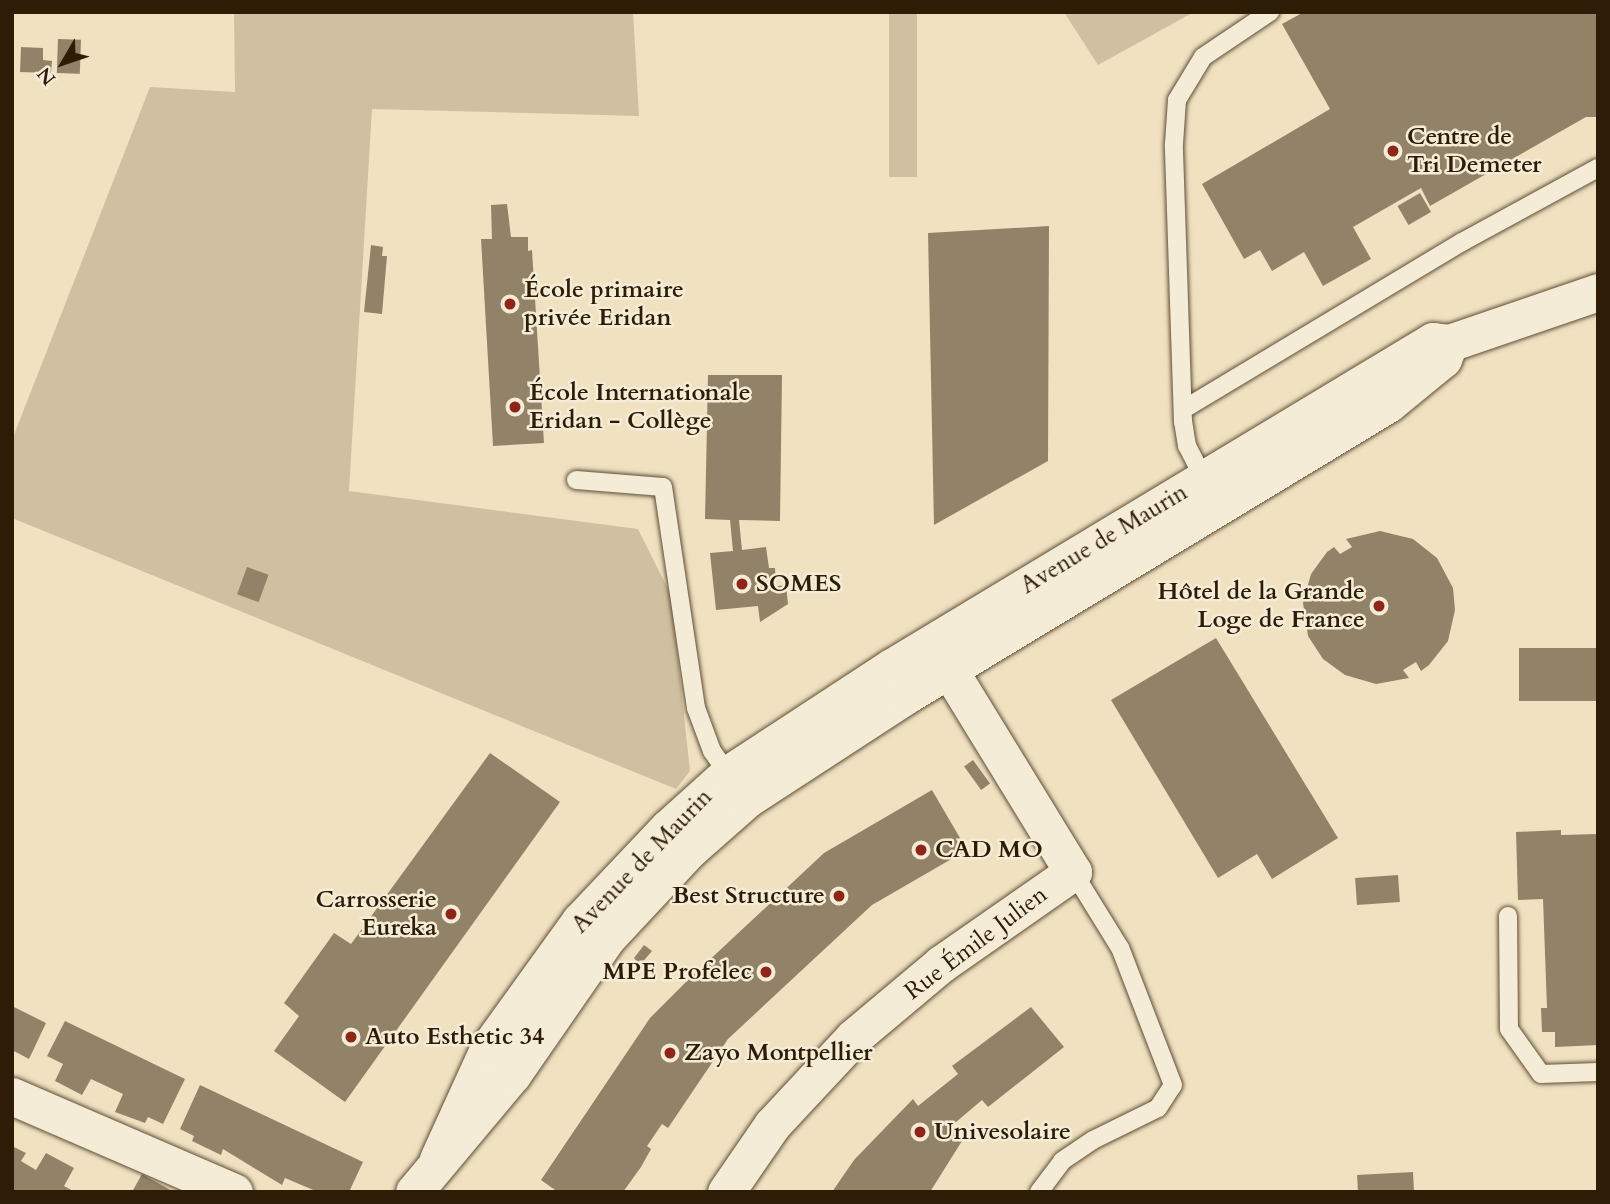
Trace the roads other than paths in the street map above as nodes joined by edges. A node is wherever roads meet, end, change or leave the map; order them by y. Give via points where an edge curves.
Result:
1 (1270, 12) edge
2 (1598, 168) edge
3 (1598, 292) edge
4 (1184, 409) junction
5 (576, 480) dead end
6 (1213, 492) junction
7 (942, 657) junction
8 (728, 774) junction
9 (1073, 872) junction
10 (1507, 916) dead end
11 (1598, 1072) edge
12 (12, 1096) edge
13 (438, 1159) junction
14 (229, 1191) edge
15 (414, 1192) edge
16 (726, 1192) edge
17 (1040, 1192) edge

1 - 4 lane via 1203,57 1177,100 1174,144
2 - 4 lane via 1462,242
3 - 6 street, Avenue de Maurin via 1449,343 1443,359 1388,404
4 - 6 lane via 1187,446
5 - 8 lane via 663,487 695,708 712,751
6 - 7 street, Avenue de Maurin
7 - 8 street, Avenue de Maurin
7 - 9 street, Rue Émile Julien
7 - 13 street, Avenue de Maurin via 783,772 689,850 607,938 512,1075
8 - 13 street, Avenue de Maurin via 668,828 580,921 489,1047
9 - 16 street, Rue Émile Julien via 942,964 854,1037 772,1125
9 - 17 lane via 1120,948 1173,1085 1158,1108 1062,1161
10 - 11 lane via 1509,1029 1541,1074
12 - 14 street
13 - 15 street, Avenue de Maurin

